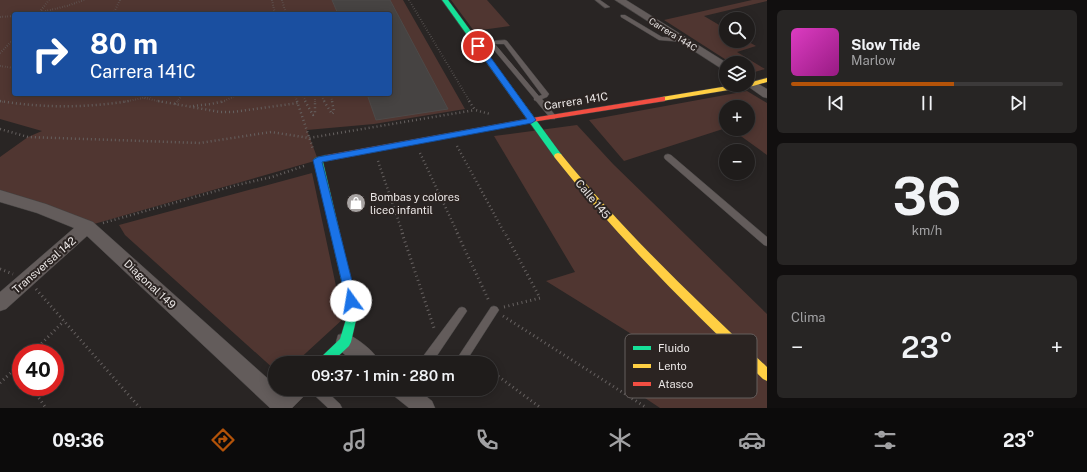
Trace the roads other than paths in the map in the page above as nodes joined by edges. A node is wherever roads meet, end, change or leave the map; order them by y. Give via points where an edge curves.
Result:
1 (445, 0) edge
2 (597, 0) edge
3 (620, 0) edge
4 (607, 7) dead end
5 (623, 16) dead end
6 (683, 40) junction
7 (719, 63) edge
8 (767, 80) edge
9 (755, 82) edge
10 (755, 86) edge
11 (719, 88) edge
12 (767, 94) edge
13 (536, 98) junction
14 (553, 117) junction
15 (532, 120) junction
16 (668, 157) dead end
17 (0, 196) edge
18 (87, 226) junction
19 (767, 242) edge
20 (0, 303) edge
21 (462, 310) dead end
22 (494, 310) road end
23 (725, 334) edge
24 (345, 342) junction
25 (330, 356) edge
26 (362, 356) edge
27 (431, 356) edge
28 (464, 356) edge
29 (757, 365) edge
30 (767, 375) edge
31 (268, 392) edge
32 (272, 396) edge
33 (290, 396) edge
34 (323, 396) edge
35 (411, 396) edge
36 (336, 408) edge
37 (425, 408) edge

1 - 15 street, Calle 145
2 - 4 lane
3 - 6 street, Carrera 144C
5 - 6 lane via 661,39
6 - 7 street, Carrera 144C
8 - 9 street, Carrera 141C
10 - 12 street
11 - 14 street, Carrera 141C
13 - 13 lane via 492,44 493,43 505,42 546,94
13 - 14 lane
14 - 15 street, Carrera 141C
15 - 23 street, Calle 145 via 604,212
15 - 24 street, Carrera 141C via 318,160 351,301 352,316
16 - 19 lane
17 - 18 street, Diagonal 149 via 47,210
18 - 20 street, Transversal 142
18 - 31 street, Diagonal 149
21 - 27 lane
22 - 28 lane
24 - 25 street
24 - 26 street
29 - 30 street, Calle 145
32 - 33 street, Diagonal 149 via 281,404
34 - 36 lane
35 - 37 street

